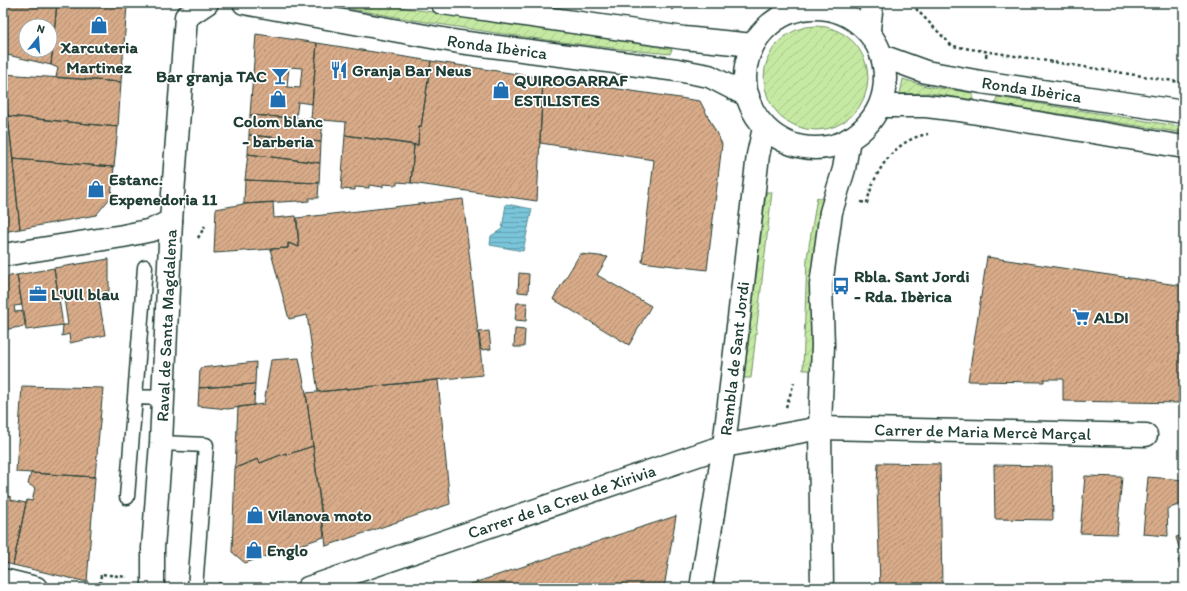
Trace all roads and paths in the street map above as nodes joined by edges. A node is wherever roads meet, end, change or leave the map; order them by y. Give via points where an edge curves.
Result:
1 (207, 3) edge
2 (244, 3) edge
3 (442, 3) edge
4 (678, 3) edge
5 (723, 3) edge
6 (872, 3) edge
7 (914, 3) edge
8 (808, 6) edge
9 (869, 29) junction
10 (753, 45) junction
11 (882, 56) junction
12 (1184, 80) edge
13 (748, 96) junction
14 (880, 106) junction
15 (1182, 111) edge
16 (764, 128) junction
17 (933, 134) dead end
18 (849, 139) junction
19 (1184, 147) edge
20 (860, 202) dead end
21 (171, 220) junction
22 (3, 255) edge
23 (145, 267) dead end
24 (135, 397) junction
25 (163, 398) junction
26 (820, 428) junction
27 (1146, 435) dead end
28 (161, 443) junction
29 (724, 446) junction
30 (127, 497) dead end
31 (130, 578) dead end
32 (3, 580) edge
33 (100, 584) dead end
34 (36, 588) edge
35 (153, 588) edge
36 (195, 588) edge
37 (308, 588) edge
38 (702, 588) edge
39 (822, 588) edge

1 - 21 street, Raval de Santa Magdalena via 186,17
2 - 13 street, Ronda Ibèrica via 459,42 677,70 709,76
3 - 10 street, Ronda Ibèrica via 684,38
4 - 5 path via 702,6
6 - 9 street
7 - 12 path, Ronda Ibèrica via 917,10 952,46 1180,82
8 - 9 street via 834,10
8 - 10 street via 791,12 769,25
9 - 11 street
10 - 13 street via 745,70
11 - 14 street via 886,82
11 - 15 street, Ronda Ibèrica via 926,72
13 - 16 street
14 - 18 street via 860,132
14 - 19 street, Ronda Ibèrica via 926,106 959,110
16 - 18 street via 784,141 805,147 826,147
16 - 29 street, Rambla de Sant Jordi via 758,154
17 - 20 path via 915,136 898,148 872,183 867,203
18 - 26 street via 844,168 831,212 822,285
21 - 22 street via 152,230
21 - 25 street, Raval de Santa Magdalena
23 - 24 lane
24 - 25 lane
24 - 30 lane
25 - 28 street, Raval de Santa Magdalena
26 - 27 street, Carrer de Maria Mercè Marçal
26 - 29 street, Carrer de la Creu de Xirivia
26 - 39 street
28 - 35 street, Raval de Santa Magdalena via 153,548
28 - 36 lane via 206,444
29 - 37 street, Carrer de la Creu de Xirivia
29 - 38 street, Rambla de Sant Jordi
31 - 33 path via 101,574
32 - 34 street

